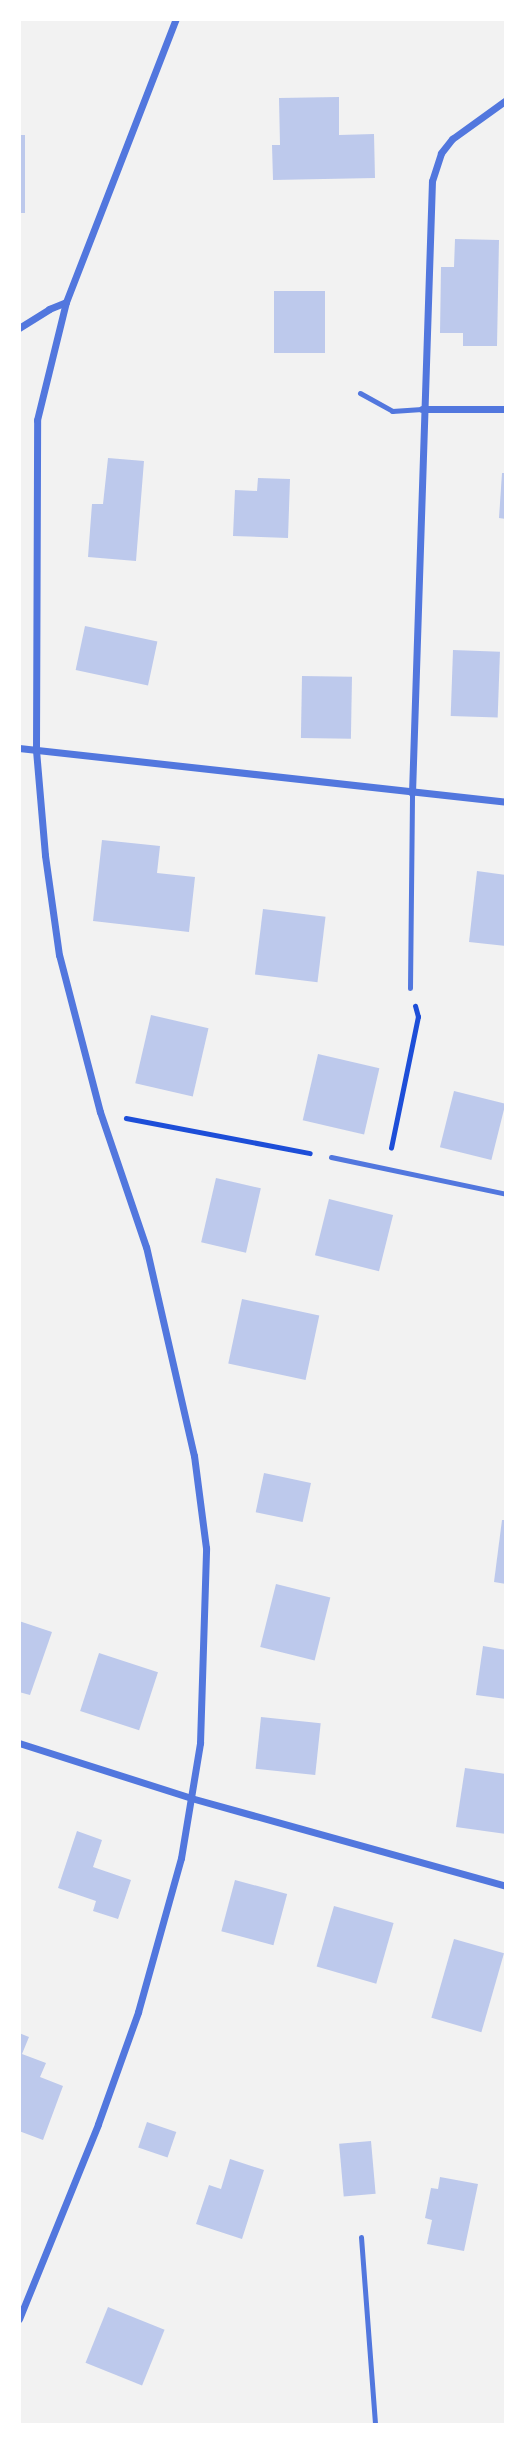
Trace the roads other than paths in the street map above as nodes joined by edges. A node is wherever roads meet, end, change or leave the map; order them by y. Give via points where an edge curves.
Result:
1 (176, 19) edge
2 (506, 100) edge
3 (66, 302) junction
4 (19, 328) edge
5 (360, 393) dead end
6 (422, 409) junction
7 (506, 409) edge
8 (19, 748) edge
9 (36, 750) junction
10 (412, 793) junction
11 (506, 802) edge
12 (410, 988) road end
13 (331, 1157) road end
14 (506, 1194) edge
15 (19, 1743) edge
16 (191, 1798) junction
17 (506, 1886) edge
18 (361, 2236) dead end
19 (19, 2319) edge
20 (375, 2425) edge

1 - 3 street
2 - 6 street via 452,139 441,153 432,181
3 - 4 street
3 - 9 street via 37,420
5 - 6 lane via 392,411
6 - 7 street
6 - 10 street
8 - 9 street
9 - 10 street
9 - 16 street via 59,954 100,1112 146,1247 194,1456 206,1548 200,1743
10 - 11 street
10 - 12 lane
13 - 14 lane
15 - 16 street
16 - 17 street
16 - 19 street via 181,1858 138,2012
18 - 20 lane

